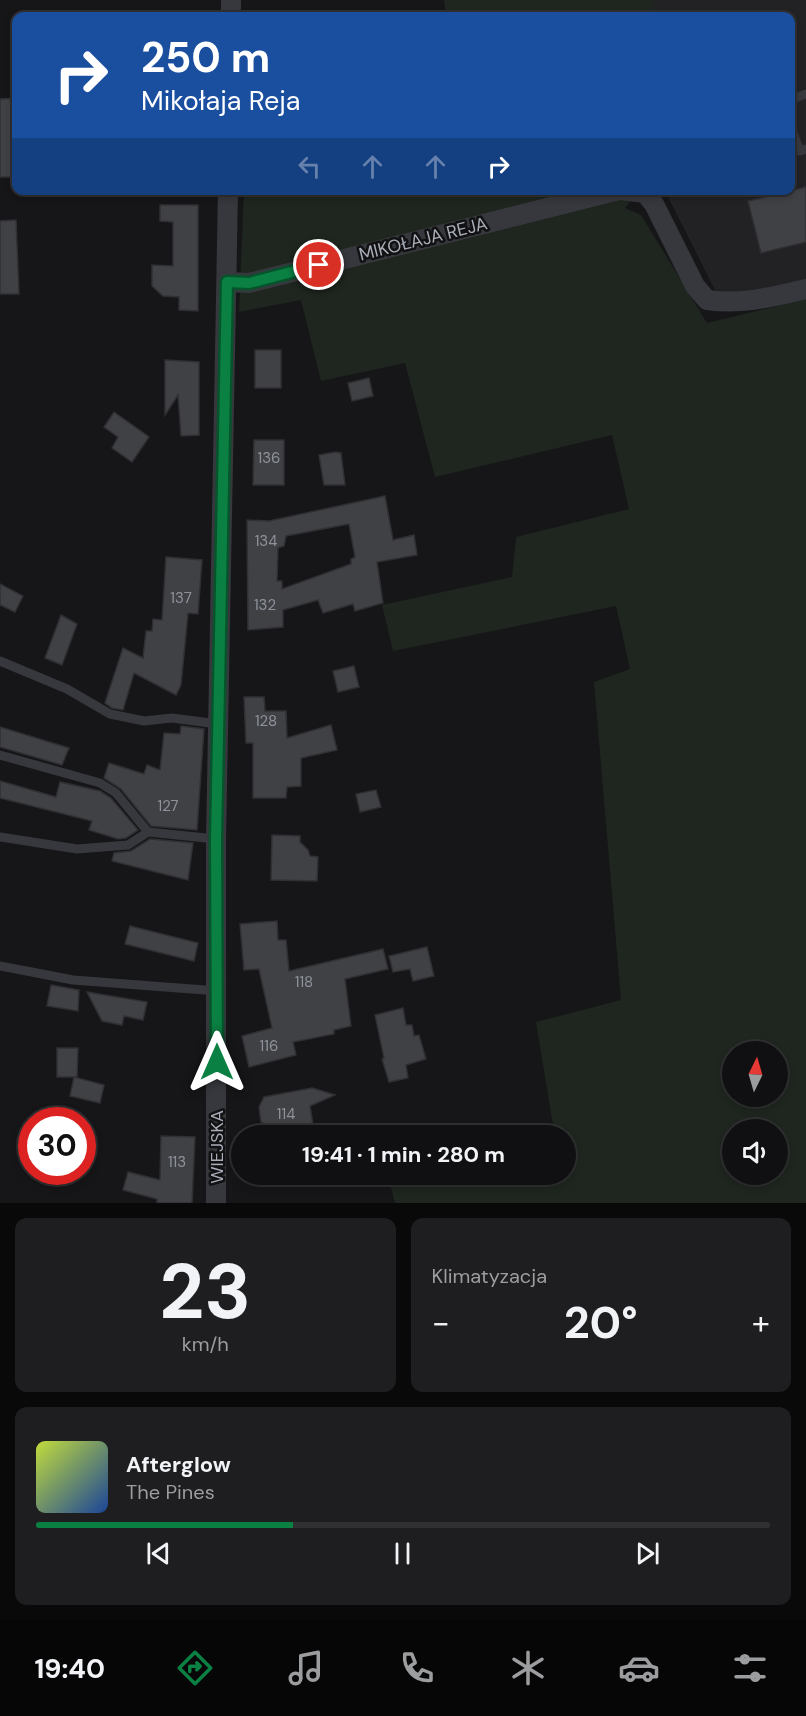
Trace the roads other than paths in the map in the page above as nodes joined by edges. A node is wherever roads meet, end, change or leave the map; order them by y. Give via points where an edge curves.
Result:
1 (795, 138) edge
2 (806, 149) edge
3 (228, 195) edge
4 (600, 195) edge
5 (649, 195) edge
6 (227, 282) junction
7 (806, 289) edge
8 (0, 661) edge
9 (218, 724) junction
10 (0, 755) edge
11 (148, 832) junction
12 (0, 837) edge
13 (216, 839) junction
14 (0, 966) edge
15 (218, 991) junction
16 (216, 1203) edge

1 - 2 lane via 800,151
3 - 6 street, WIEJSKA
4 - 6 street, MIKOŁAJA REJA via 249,283
5 - 7 street, MIKOŁAJA REJA via 695,286 707,300 752,301
6 - 9 street, WIEJSKA
8 - 9 lane via 51,681 110,714 144,722 172,718
9 - 13 street, WIEJSKA
10 - 11 lane via 100,783 116,793
11 - 12 lane via 128,845 77,849
11 - 13 lane
13 - 15 street, WIEJSKA
14 - 15 lane via 73,981
15 - 16 street, WIEJSKA

